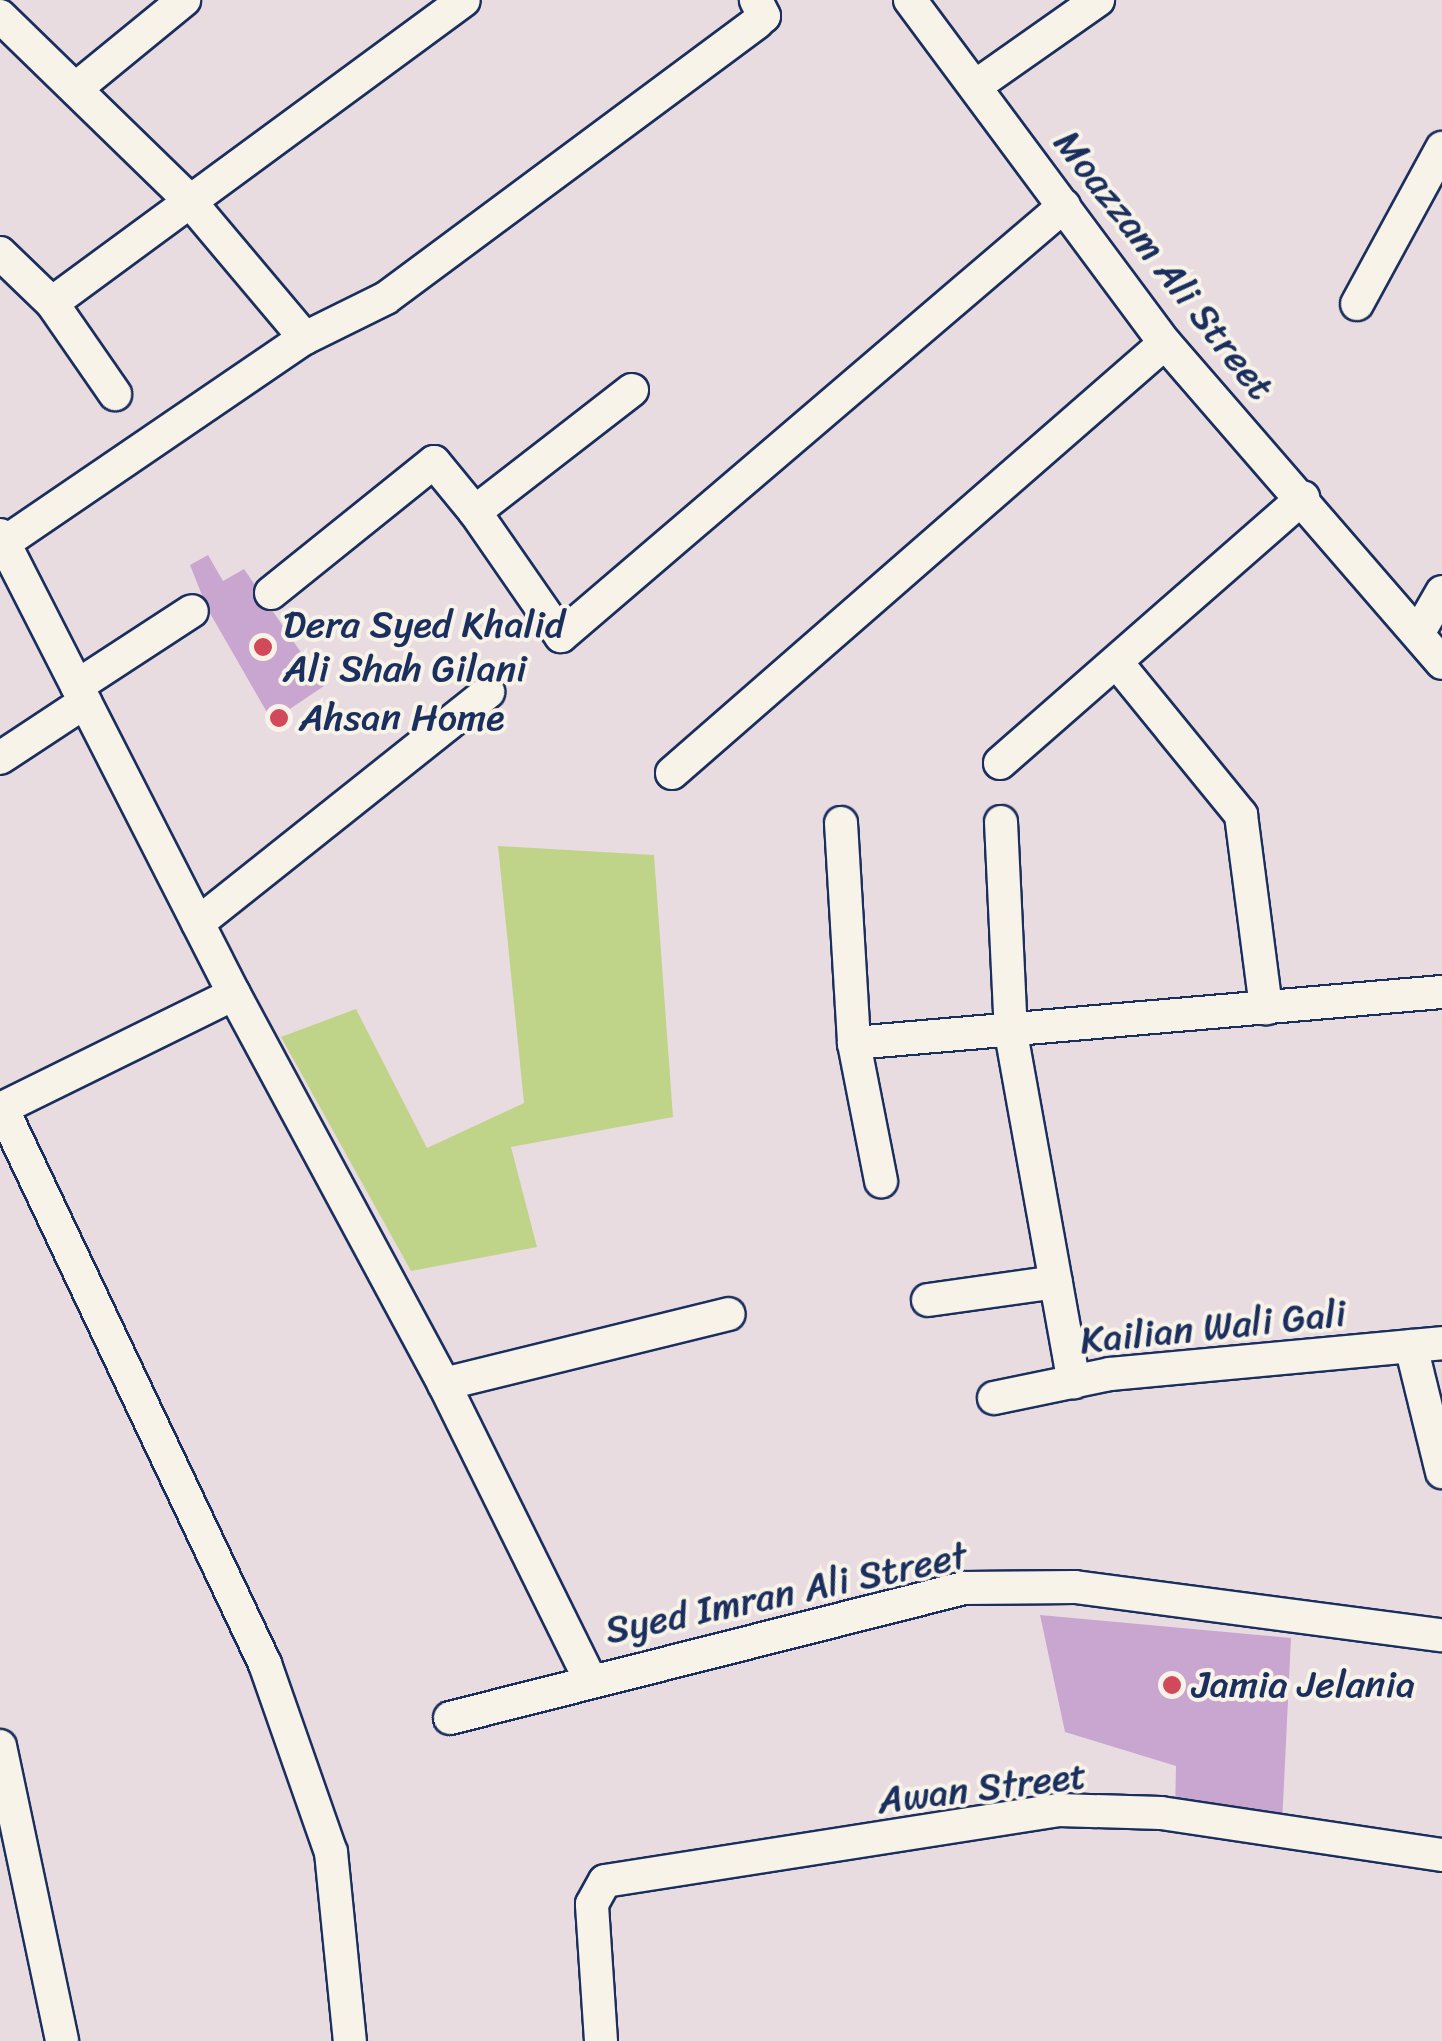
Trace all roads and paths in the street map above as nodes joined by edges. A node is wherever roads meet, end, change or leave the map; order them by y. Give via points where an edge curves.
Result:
1 (184, 0) edge
2 (464, 0) edge
3 (756, 0) edge
4 (910, 0) edge
5 (1098, 0) edge
6 (0, 16) edge
7 (79, 86) junction
8 (977, 86) junction
9 (1442, 148) edge
10 (187, 198) junction
11 (1064, 206) junction
12 (0, 253) edge
13 (52, 303) junction
14 (1357, 304) dead end
15 (305, 338) junction
16 (1164, 344) junction
17 (632, 390) dead end
18 (116, 394) dead end
19 (1304, 498) junction
20 (475, 512) junction
21 (2, 539) edge
22 (1442, 592) edge
23 (270, 593) dead end
24 (192, 611) dead end
25 (1419, 632) junction
26 (1442, 662) edge
27 (1118, 664) junction
28 (488, 692) dead end
29 (81, 694) junction
30 (0, 758) edge
31 (1000, 763) dead end
32 (672, 773) dead end
33 (1000, 822) dead end
34 (841, 823) dead end
35 (198, 923) junction
36 (1442, 992) edge
37 (234, 994) junction
38 (1266, 1008) junction
39 (1011, 1033) junction
40 (854, 1043) junction
41 (1, 1109) edge
42 (881, 1181) dead end
43 (1056, 1282) junction
44 (928, 1300) dead end
45 (729, 1314) dead end
46 (1426, 1344) edge
47 (1074, 1382) junction
48 (444, 1384) junction
49 (994, 1398) dead end
50 (1442, 1472) edge
51 (1442, 1635) edge
52 (589, 1678) junction
53 (450, 1718) dead end
54 (0, 1746) edge
55 (1442, 1855) edge
56 (62, 2041) edge
57 (350, 2041) edge
58 (601, 2041) edge

1 - 7 street
2 - 10 street
3 - 15 street via 764,16 757,22 386,298
4 - 8 street, Moazzam Ali Street
5 - 8 street
6 - 7 street
7 - 10 street
8 - 11 street, Moazzam Ali Street
9 - 14 street
10 - 13 street
10 - 15 street
11 - 16 street, Moazzam Ali Street
11 - 20 street via 575,631 561,636
12 - 13 street
13 - 18 street
15 - 21 street
16 - 19 street, Moazzam Ali Street
16 - 32 street
17 - 20 street
19 - 25 street, Moazzam Ali Street
19 - 27 street
20 - 23 street via 434,462
21 - 29 street
22 - 25 street
24 - 29 street
25 - 26 street, Moazzam Ali Street
27 - 31 street
27 - 38 street via 1241,815
28 - 35 street
29 - 30 street
29 - 35 street
33 - 39 street
34 - 40 street
35 - 37 street
36 - 38 street
37 - 41 street
37 - 48 street
38 - 39 street
39 - 40 street
39 - 43 street
40 - 42 street
41 - 57 street via 264,1664 331,1852
43 - 44 street
43 - 47 street
45 - 48 street
46 - 47 street, Kailian Wali Gali
46 - 50 street
47 - 49 street, Kailian Wali Gali
48 - 52 street
51 - 52 street, Syed Imran Ali Street via 1075,1588 964,1588
52 - 53 street, Syed Imran Ali Street
54 - 56 street
55 - 58 street, Awan Street via 1161,1813 1060,1810 594,1887

